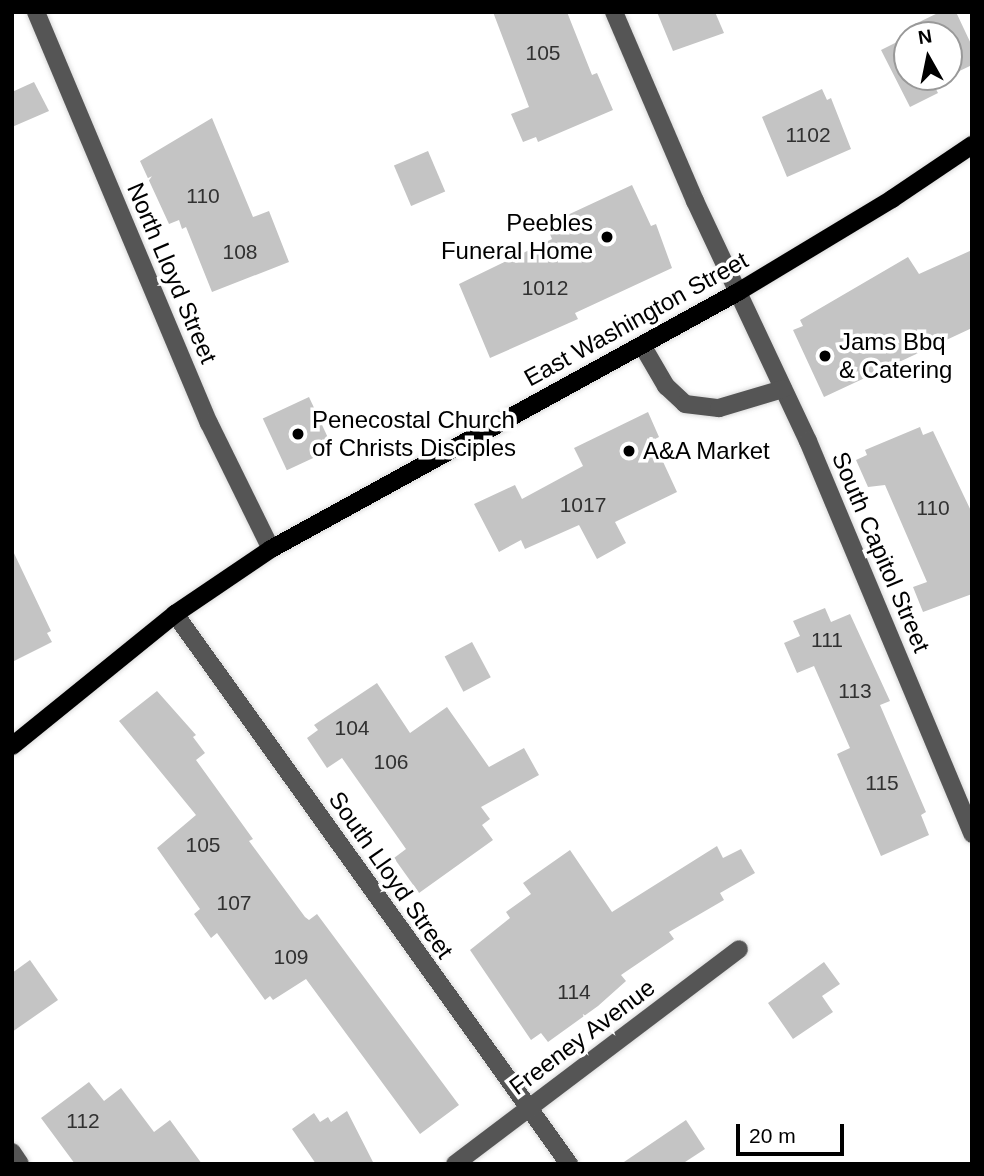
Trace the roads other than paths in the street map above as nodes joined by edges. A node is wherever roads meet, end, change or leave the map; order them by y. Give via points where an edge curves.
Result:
1 (36, 12) edge
2 (614, 12) edge
3 (972, 145) edge
4 (738, 292) junction
5 (642, 345) junction
6 (783, 389) junction
7 (271, 549) junction
8 (175, 614) junction
9 (12, 746) edge
10 (972, 834) edge
11 (739, 949) dead end
12 (527, 1108) junction
13 (12, 1152) edge
14 (20, 1164) edge
15 (455, 1164) edge
16 (569, 1164) edge

1 - 7 street, North Lloyd Street via 209,423
2 - 4 street, South Capitol Street
3 - 4 main road, East Washington Street
4 - 5 main road, East Washington Street
4 - 6 street, South Capitol Street
5 - 6 street via 666,386 685,404 719,408
5 - 7 main road, East Washington Street
6 - 10 street, South Capitol Street
7 - 8 main road, East Washington Street
8 - 9 main road, East Washington Street
8 - 12 street, South Lloyd Street
11 - 12 street, Freeney Avenue
12 - 15 street, Freeney Avenue
12 - 16 street, South Lloyd Street
13 - 14 street

